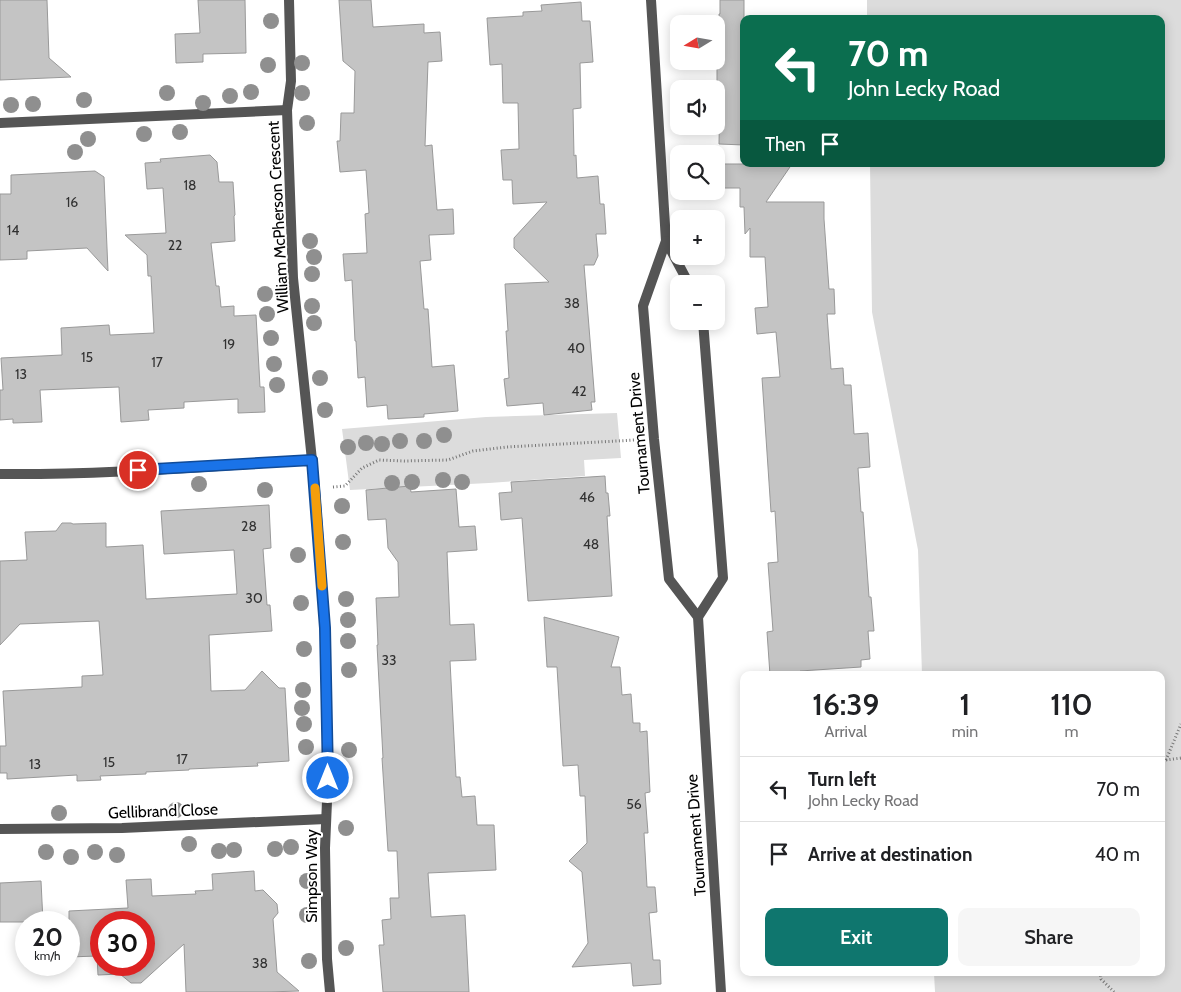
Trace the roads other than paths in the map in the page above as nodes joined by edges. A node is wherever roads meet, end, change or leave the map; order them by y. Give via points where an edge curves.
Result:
1 (289, 0) edge
2 (652, 0) edge
3 (288, 110) junction
4 (0, 123) edge
5 (666, 241) junction
6 (684, 275) edge
7 (704, 330) edge
8 (312, 460) junction
9 (0, 474) edge
10 (698, 617) junction
11 (326, 819) junction
12 (0, 829) edge
13 (330, 992) edge
14 (721, 992) edge

1 - 3 street
2 - 5 street, Tournament Drive
3 - 4 street, William McPherson Crescent
3 - 8 street, William McPherson Crescent via 293,278
5 - 6 street, Tournament Drive
5 - 10 street, Tournament Drive via 643,306 654,438 669,579
7 - 10 street via 723,578
8 - 9 street
8 - 11 street, Simpson Way via 325,628
10 - 14 street, Tournament Drive
11 - 12 street, Gellibrand Close via 122,828
11 - 13 street, Simpson Way

